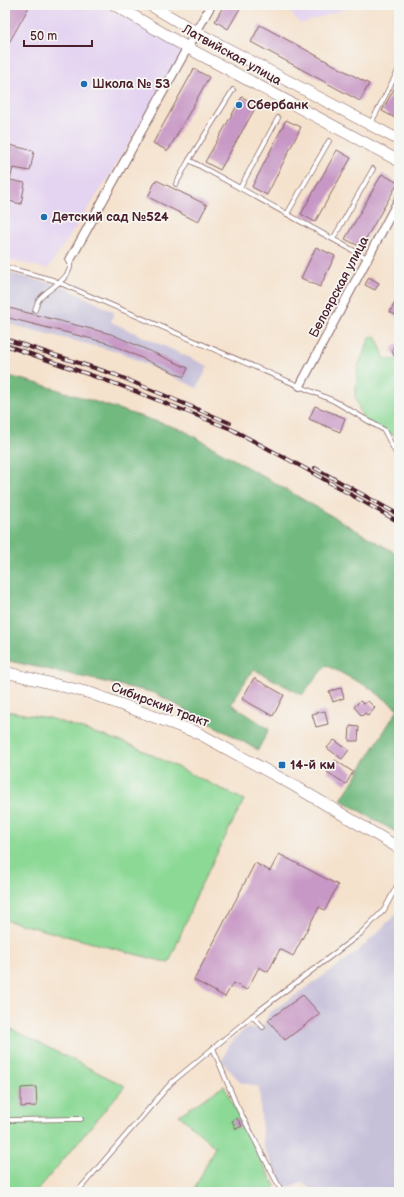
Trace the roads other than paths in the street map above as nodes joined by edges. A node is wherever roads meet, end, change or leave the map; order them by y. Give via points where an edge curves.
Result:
1 (115, 5) edge
2 (150, 5) edge
3 (211, 5) edge
4 (196, 32) junction
5 (188, 48) junction
6 (399, 69) edge
7 (233, 90) dead end
8 (278, 118) dead end
9 (370, 125) junction
10 (399, 140) edge
11 (329, 141) dead end
12 (189, 160) junction
13 (399, 162) edge
14 (373, 169) dead end
15 (176, 184) dead end
16 (240, 188) junction
17 (399, 198) edge
18 (287, 214) junction
19 (333, 240) junction
20 (368, 258) junction
21 (70, 260) joint
22 (5, 267) edge
23 (59, 283) junction
24 (35, 310) dead end
25 (300, 386) junction
26 (399, 459) edge
27 (5, 672) edge
28 (399, 848) edge
29 (399, 882) edge
30 (252, 1016) junction
31 (263, 1027) dead end
32 (213, 1048) junction
33 (81, 1119) dead end
34 (5, 1120) edge
35 (77, 1192) edge
36 (282, 1192) edge

1 - 5 street, Латвийская улица
2 - 4 street, Латвийская улица
3 - 4 street
4 - 5 street
4 - 9 street, Латвийская улица
5 - 13 street, Латвийская улица
5 - 21 street
6 - 9 lane
7 - 12 lane
8 - 16 lane
9 - 10 street, Латвийская улица
11 - 18 lane
12 - 15 lane
12 - 16 lane
14 - 19 lane
16 - 18 lane
17 - 20 street, Белоярская улица
18 - 19 lane
19 - 20 lane
20 - 25 street, Белоярская улица
21 - 23 lane via 69,273
22 - 23 lane
23 - 24 lane via 39,300
23 - 25 lane
25 - 26 lane via 334,401 384,430
27 - 28 street, Сибирский тракт via 90,693 198,733 293,785
29 - 30 lane via 384,910 360,934
30 - 31 lane
30 - 32 lane
32 - 35 lane via 171,1083
32 - 36 lane via 236,1104
33 - 34 lane

